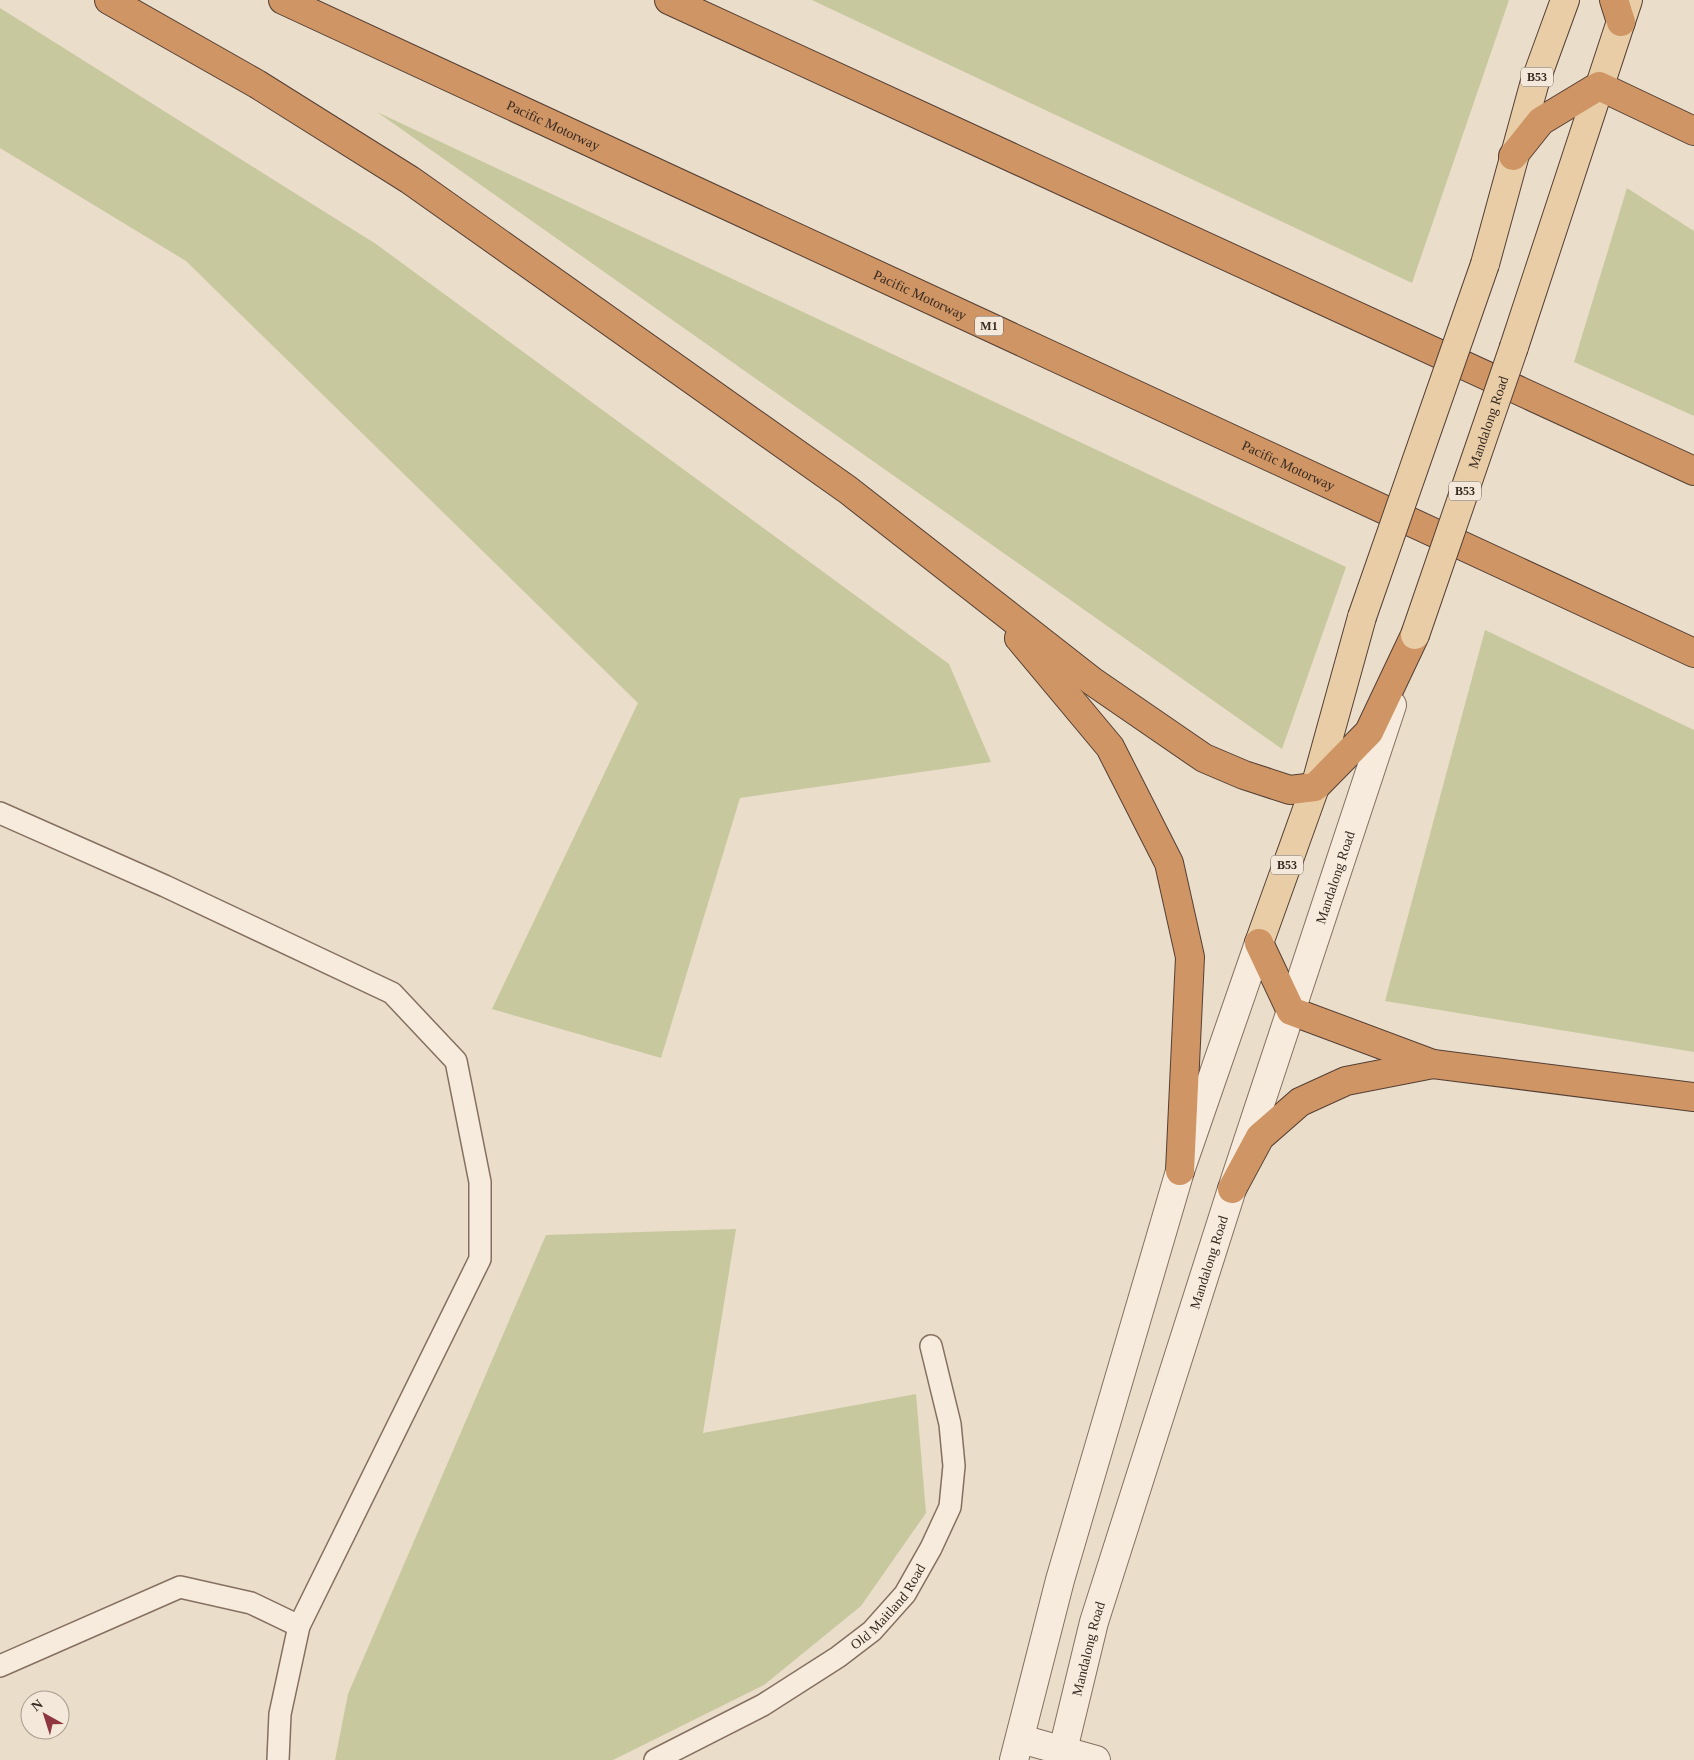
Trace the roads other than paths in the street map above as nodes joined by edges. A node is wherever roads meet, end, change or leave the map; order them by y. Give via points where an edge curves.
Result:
1 (109, 0) edge
2 (283, 0) edge
3 (669, 0) edge
4 (1565, 0) edge
5 (1621, 7) edge
6 (1599, 86) junction
7 (1694, 131) edge
8 (1513, 156) junction
9 (1694, 471) edge
10 (985, 597) junction
11 (1415, 634) junction
12 (1694, 653) edge
13 (1315, 787) junction
14 (0, 813) edge
15 (1259, 943) junction
16 (1291, 1011) junction
17 (1433, 1064) junction
18 (1694, 1097) edge
19 (1180, 1171) junction
20 (1232, 1189) junction
21 (931, 1346) dead end
22 (299, 1626) junction
23 (0, 1666) edge
24 (1017, 1749) edge
25 (1061, 1755) edge
26 (278, 1760) edge
27 (655, 1760) edge
28 (1096, 1760) edge

1 - 10 highway via 256,84 410,180 848,490
2 - 12 highway, Pacific Motorway / M1
3 - 9 highway
4 - 8 main road, B53 via 1534,84
5 - 6 main road, Mandalong Road / B53
6 - 7 highway
6 - 8 highway via 1541,121
6 - 11 main road, Mandalong Road / B53, bridge
8 - 13 main road, B53, bridge via 1485,264 1362,617
10 - 13 highway via 1092,681 1204,758 1290,790
10 - 19 highway via 1110,746 1169,863 1190,957
11 - 13 highway via 1369,732
11 - 16 street, Mandalong Road / B53
13 - 15 main road, B53
14 - 22 lane via 165,886 392,993 456,1061 480,1182 480,1259
15 - 16 highway
15 - 19 street
16 - 17 highway
16 - 20 street, Mandalong Road
17 - 18 highway
17 - 20 highway via 1346,1081 1300,1102 1260,1137
19 - 24 street via 1060,1580
20 - 25 street, Mandalong Road via 1094,1622
21 - 27 lane, Old Maitland Road via 950,1424 954,1466 950,1507 905,1594 872,1630 838,1656 763,1705
22 - 23 lane via 251,1603 180,1587
22 - 26 lane via 280,1714
24 - 25 street
25 - 28 street

